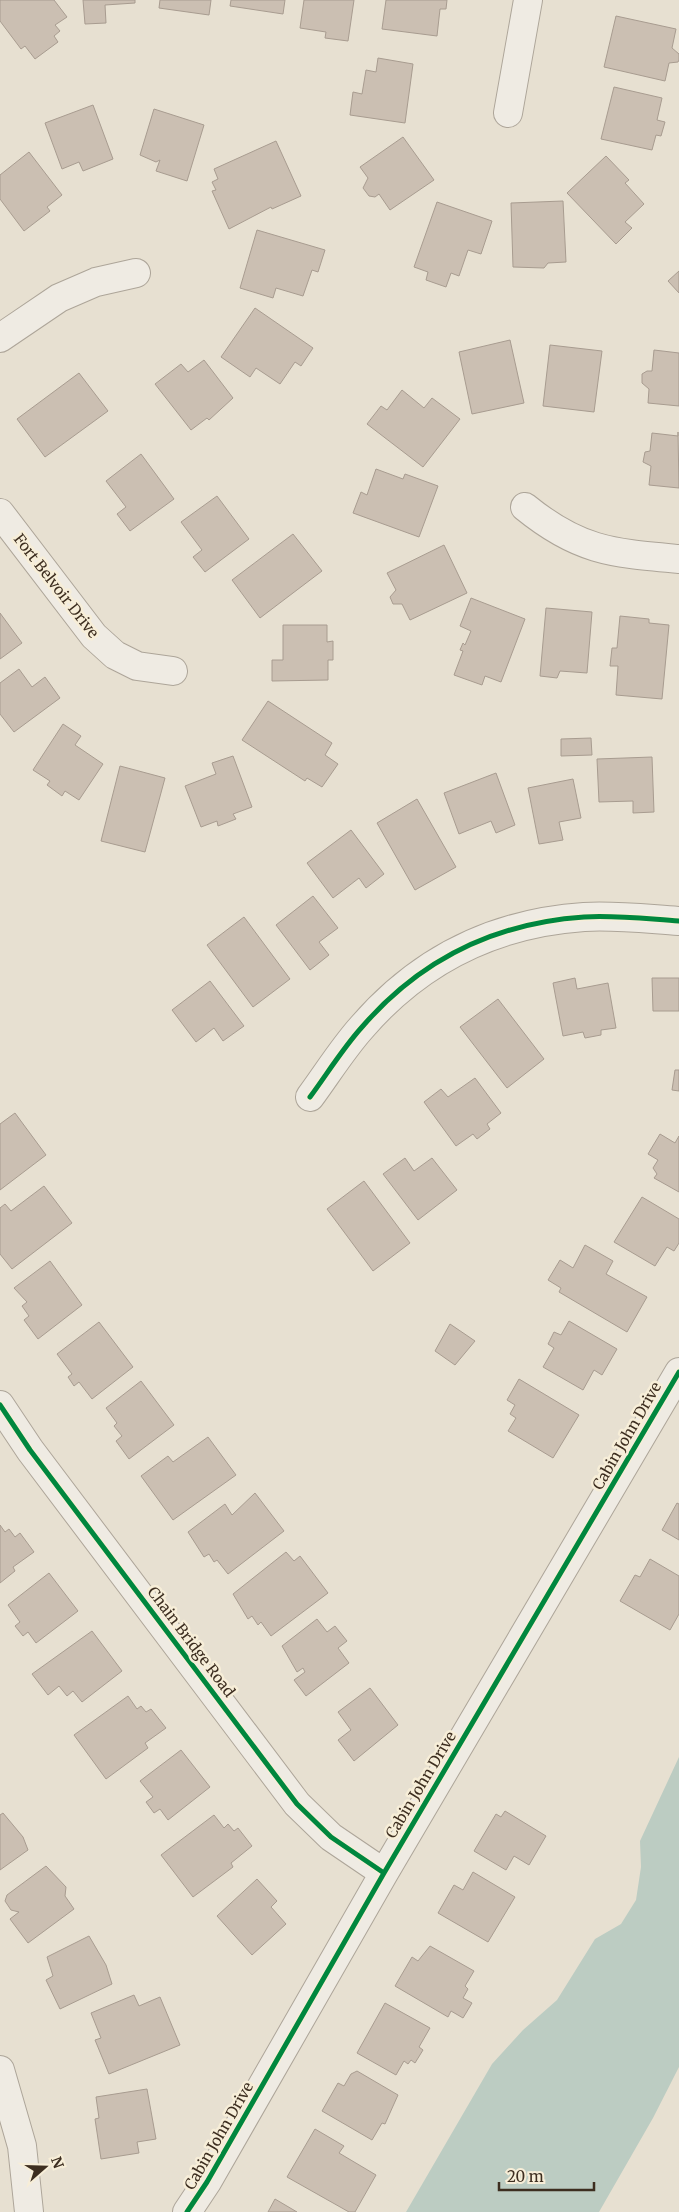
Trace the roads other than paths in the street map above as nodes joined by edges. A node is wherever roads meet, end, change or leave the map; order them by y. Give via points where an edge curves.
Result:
1 (528, 0) edge
2 (508, 113) dead end
3 (136, 274) dead end
4 (0, 338) edge
5 (525, 507) dead end
6 (0, 513) edge
7 (679, 560) edge
8 (173, 671) dead end
9 (679, 922) edge
10 (310, 1097) dead end
11 (679, 1372) edge
12 (0, 1405) edge
13 (384, 1873) junction
14 (0, 2070) edge
15 (30, 2212) edge
16 (187, 2212) edge

1 - 2 street
3 - 4 street via 96,282 59,298
5 - 7 street via 548,526 581,543 617,554
6 - 8 street, Fort Belvoir Drive via 94,636 115,655 137,666
9 - 10 street via 585,917 506,930 471,943 430,965 400,988 361,1027
11 - 13 street, Cabin John Drive
12 - 13 street, Chain Bridge Road via 30,1450 297,1804 331,1837
13 - 16 street, Cabin John Drive
14 - 15 street via 22,2146

